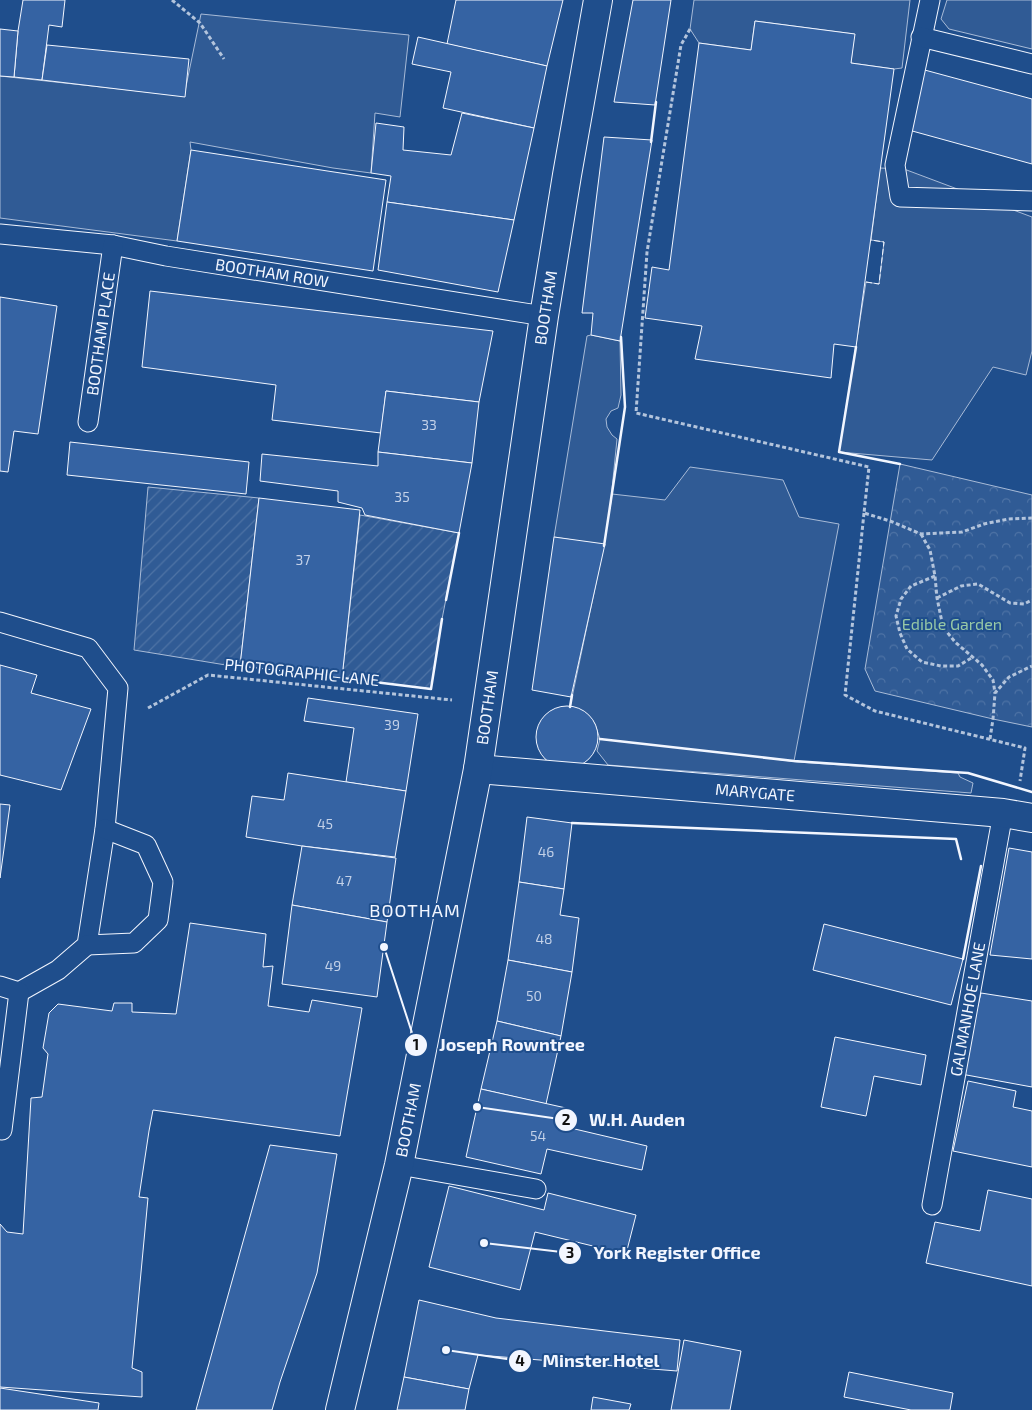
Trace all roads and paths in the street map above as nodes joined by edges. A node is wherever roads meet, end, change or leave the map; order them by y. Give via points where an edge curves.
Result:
1 (172, 0) edge
2 (598, 0) edge
3 (930, 0) edge
4 (690, 29) dead end
5 (922, 37) junction
6 (224, 59) dead end
7 (1032, 64) edge
8 (1032, 201) edge
9 (0, 234) edge
10 (113, 245) junction
11 (544, 316) junction
12 (88, 422) dead end
13 (864, 513) junction
14 (1032, 518) edge
15 (921, 534) junction
16 (935, 576) junction
17 (937, 598) junction
18 (1032, 600) edge
19 (0, 622) edge
20 (973, 657) junction
21 (1032, 666) edge
22 (995, 693) junction
23 (487, 704) junction
24 (990, 739) junction
25 (112, 750) junction
26 (478, 769) junction
27 (1016, 815) edge
28 (105, 829) junction
29 (87, 945) junction
30 (0, 986) edge
31 (19, 992) junction
32 (2, 1130) dead end
33 (399, 1165) junction
34 (536, 1189) dead end
35 (932, 1205) dead end
36 (340, 1410) edge

1 - 6 path via 200,23
2 - 11 main road, BOOTHAM
3 - 5 lane
4 - 13 path via 681,45 647,252 636,413 869,467
5 - 7 lane
5 - 8 lane via 895,165 900,197
9 - 10 lane, BOOTHAM ROW
10 - 11 lane, BOOTHAM ROW
10 - 12 lane, BOOTHAM PLACE
11 - 23 main road, BOOTHAM
13 - 15 path
13 - 24 path via 845,695 875,711
14 - 15 path via 1008,519 962,532
15 - 16 path via 930,550
16 - 17 path
16 - 20 path via 911,586 901,599 896,616 906,649 922,662 941,666 958,666
17 - 18 path via 961,586 978,584 1010,603 1024,604
17 - 20 path via 944,627 955,642
19 - 25 lane via 88,648 118,688
20 - 22 path via 993,680
21 - 22 path via 1009,677
22 - 24 path
23 - 25 path, PHOTOGRAPHIC LANE via 208,675 136,715
23 - 26 main road, BOOTHAM
24 - 27 path via 1025,748
25 - 28 lane
26 - 27 main road, MARYGATE
26 - 33 main road, BOOTHAM
27 - 35 lane, GALMANHOE LANE
28 - 29 lane
28 - 29 lane via 146,845 163,882 158,920 134,943
29 - 31 lane via 58,970
30 - 31 lane
31 - 32 lane
33 - 34 lane
33 - 36 main road, BOOTHAM

